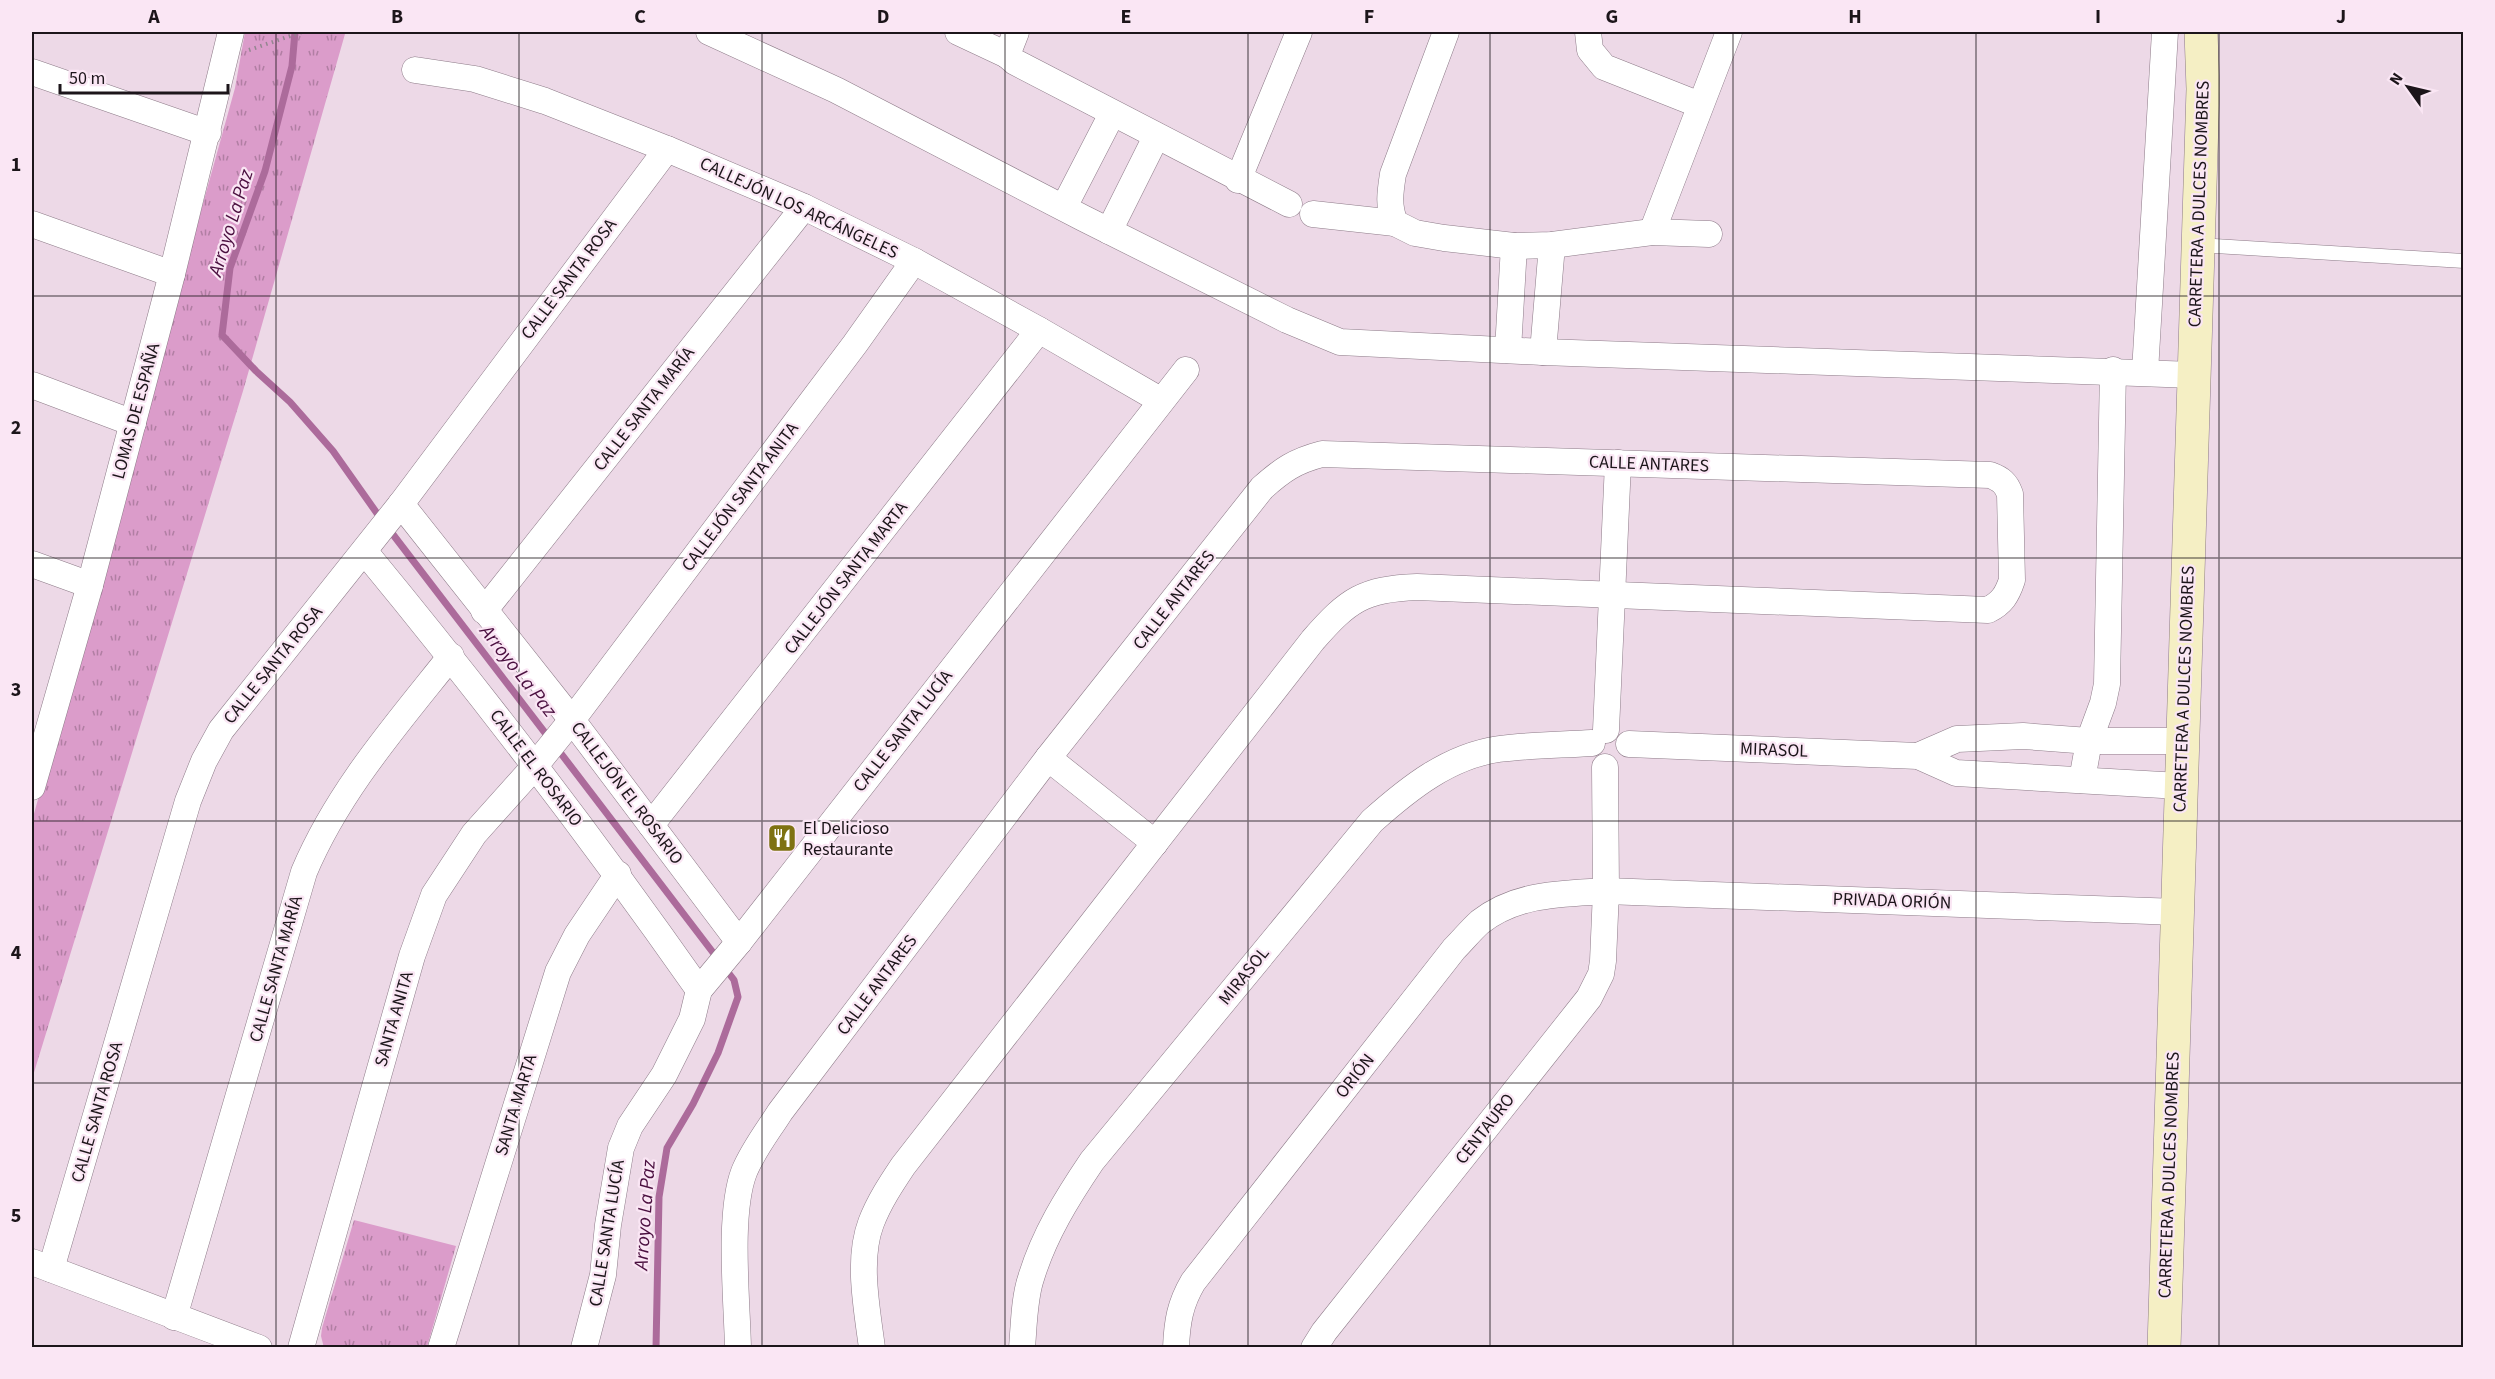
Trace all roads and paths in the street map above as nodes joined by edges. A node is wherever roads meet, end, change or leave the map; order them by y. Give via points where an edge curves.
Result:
1 (231, 32) edge
2 (302, 32) edge
3 (958, 32) edge
4 (1299, 32) edge
5 (1446, 32) edge
6 (1588, 32) edge
7 (1729, 32) edge
8 (2165, 32) edge
9 (2201, 32) edge
10 (722, 34) edge
11 (1012, 43) edge
12 (226, 58) junction
13 (415, 70) dead end
14 (32, 72) edge
15 (1700, 105) junction
16 (1112, 114) junction
17 (208, 133) junction
18 (1156, 136) junction
19 (667, 149) junction
20 (1238, 180) junction
21 (1289, 204) dead end
22 (804, 207) junction
23 (1064, 207) junction
24 (1313, 214) dead end
25 (32, 224) edge
26 (1395, 224) junction
27 (1109, 231) junction
28 (1652, 232) junction
29 (1709, 234) dead end
30 (1552, 245) junction
31 (2198, 245) junction
32 (1514, 246) junction
33 (914, 261) junction
34 (2463, 261) edge
35 (172, 274) junction
36 (1039, 330) junction
37 (1509, 350) junction
38 (1543, 352) junction
39 (1186, 370) dead end
40 (2113, 370) junction
41 (2145, 372) junction
42 (2194, 375) junction
43 (32, 385) edge
44 (1160, 400) junction
45 (133, 423) junction
46 (1618, 463) junction
47 (397, 510) junction
48 (369, 547) junction
49 (32, 564) edge
50 (90, 585) junction
51 (1613, 596) junction
52 (484, 611) junction
53 (451, 656) junction
54 (568, 725) junction
55 (1599, 736) junction
56 (2089, 741) junction
57 (2182, 741) junction
58 (38, 744) edge
59 (1629, 744) junction
60 (1918, 756) junction
61 (1048, 758) junction
62 (537, 763) junction
63 (1605, 767) junction
64 (2082, 780) junction
65 (2180, 786) junction
66 (32, 787) edge
67 (651, 825) junction
68 (1155, 843) junction
69 (618, 874) junction
70 (1606, 891) junction
71 (2178, 912) junction
72 (737, 945) junction
73 (701, 987) junction
74 (41, 1265) edge
75 (174, 1317) junction
76 (259, 1347) edge
77 (301, 1347) edge
78 (441, 1347) edge
79 (584, 1347) edge
80 (738, 1347) edge
81 (872, 1347) edge
82 (1022, 1347) edge
83 (1176, 1347) edge
84 (1314, 1347) edge
85 (2164, 1347) edge

1 - 12 street, LOMAS DE ESPAÑA
2 - 12 path
3 - 11 street
4 - 20 street
5 - 26 street via 1393,174 1389,209
6 - 15 street via 1590,50 1604,67
7 - 15 street
8 - 41 street
9 - 31 main road, CARRETERA A DULCES NOMBRES
10 - 23 street
11 - 16 street via 1015,62
12 - 17 street, LOMAS DE ESPAÑA
13 - 19 street, CALLEJÓN LOS ARCÁNGELES via 475,79 545,101
14 - 17 street
15 - 28 street
16 - 18 street
16 - 23 street
17 - 35 street, LOMAS DE ESPAÑA
18 - 20 street
18 - 27 street
19 - 22 street, CALLEJÓN LOS ARCÁNGELES
19 - 47 street, CALLE SANTA ROSA
20 - 21 street
22 - 33 street, CALLEJÓN LOS ARCÁNGELES
22 - 52 street, CALLE SANTA MARÍA
23 - 27 street
24 - 26 street
25 - 35 street
26 - 32 street via 1444,238
27 - 37 street via 1287,320 1340,342
28 - 29 street
28 - 30 street
30 - 32 street
30 - 38 street
31 - 34 lane
31 - 42 main road, CARRETERA A DULCES NOMBRES
32 - 37 street
33 - 36 street, CALLEJÓN LOS ARCÁNGELES
33 - 54 street, CALLEJÓN SANTA ANITA
35 - 45 street, LOMAS DE ESPAÑA
36 - 44 street, CALLEJÓN LOS ARCÁNGELES
36 - 67 street, CALLEJÓN SANTA MARTA
37 - 38 street
38 - 40 street
39 - 44 street, CALLE SANTA LUCÍA
40 - 41 street
40 - 56 street via 2107,684
41 - 42 street
42 - 57 main road, CARRETERA A DULCES NOMBRES
43 - 45 street
44 - 72 street, CALLE SANTA LUCÍA
45 - 50 street, LOMAS DE ESPAÑA
46 - 51 street
46 - 51 street, CALLE ANTARES via 1990,475 2007,485 2010,494 2012,580 2008,593 1988,610
46 - 61 street, CALLE ANTARES via 1322,454 1299,460 1262,488
47 - 48 street, CALLE SANTA ROSA
47 - 52 street, CALLEJÓN EL ROSARIO
48 - 53 street, CALLE EL ROSARIO
48 - 74 street, CALLE SANTA ROSA via 220,730 204,761
49 - 50 street
50 - 58 street, LOMAS DE ESPAÑA
51 - 55 street
51 - 68 street via 1418,587 1382,590 1359,597 1338,612 1313,640
52 - 54 street, CALLEJÓN EL ROSARIO
53 - 62 street, CALLE EL ROSARIO
53 - 75 street, CALLE SANTA MARÍA via 373,755 339,805 307,864
54 - 62 street, SANTA ANITA
54 - 67 street, CALLEJÓN EL ROSARIO
55 - 59 street via 1616,730 1625,735
55 - 63 street via 1592,753 1596,762
55 - 82 street, MIRASOL via 1498,749 1452,763 1408,788 1372,821 1086,1170 1064,1203 1030,1280
56 - 57 street, MIRASOL
56 - 60 street, MIRASOL via 2023,736 1957,739
56 - 64 street
57 - 65 main road, CARRETERA A DULCES NOMBRES
58 - 66 street, LOMAS DE ESPAÑA
59 - 60 street, MIRASOL
59 - 63 street via 1629,754 1623,763
60 - 64 street, MIRASOL via 1956,773
61 - 68 street
61 - 80 street, CALLE ANTARES via 780,1112 744,1172 737,1204
62 - 69 street, CALLE EL ROSARIO
62 - 77 street, SANTA ANITA via 474,834 425,915
63 - 70 street, CENTAURO
64 - 65 street, MIRASOL
65 - 71 main road, CARRETERA A DULCES NOMBRES
67 - 72 street, CALLEJÓN EL ROSARIO
68 - 81 street via 903,1166 884,1196 870,1224 865,1251
69 - 73 street, CALLE EL ROSARIO
69 - 78 street, SANTA MARTA via 577,935 558,972
70 - 71 street, PRIVADA ORIÓN
70 - 83 street, ORIÓN via 1539,895 1506,906 1479,923 1454,949 1193,1282 1182,1301
70 - 84 street, CENTAURO via 1601,974 1588,998
71 - 85 main road, CARRETERA A DULCES NOMBRES
72 - 73 street, CALLE SANTA LUCÍA
73 - 79 street, CALLE SANTA LUCÍA via 678,1047 621,1148 603,1275
74 - 75 street
75 - 76 street

